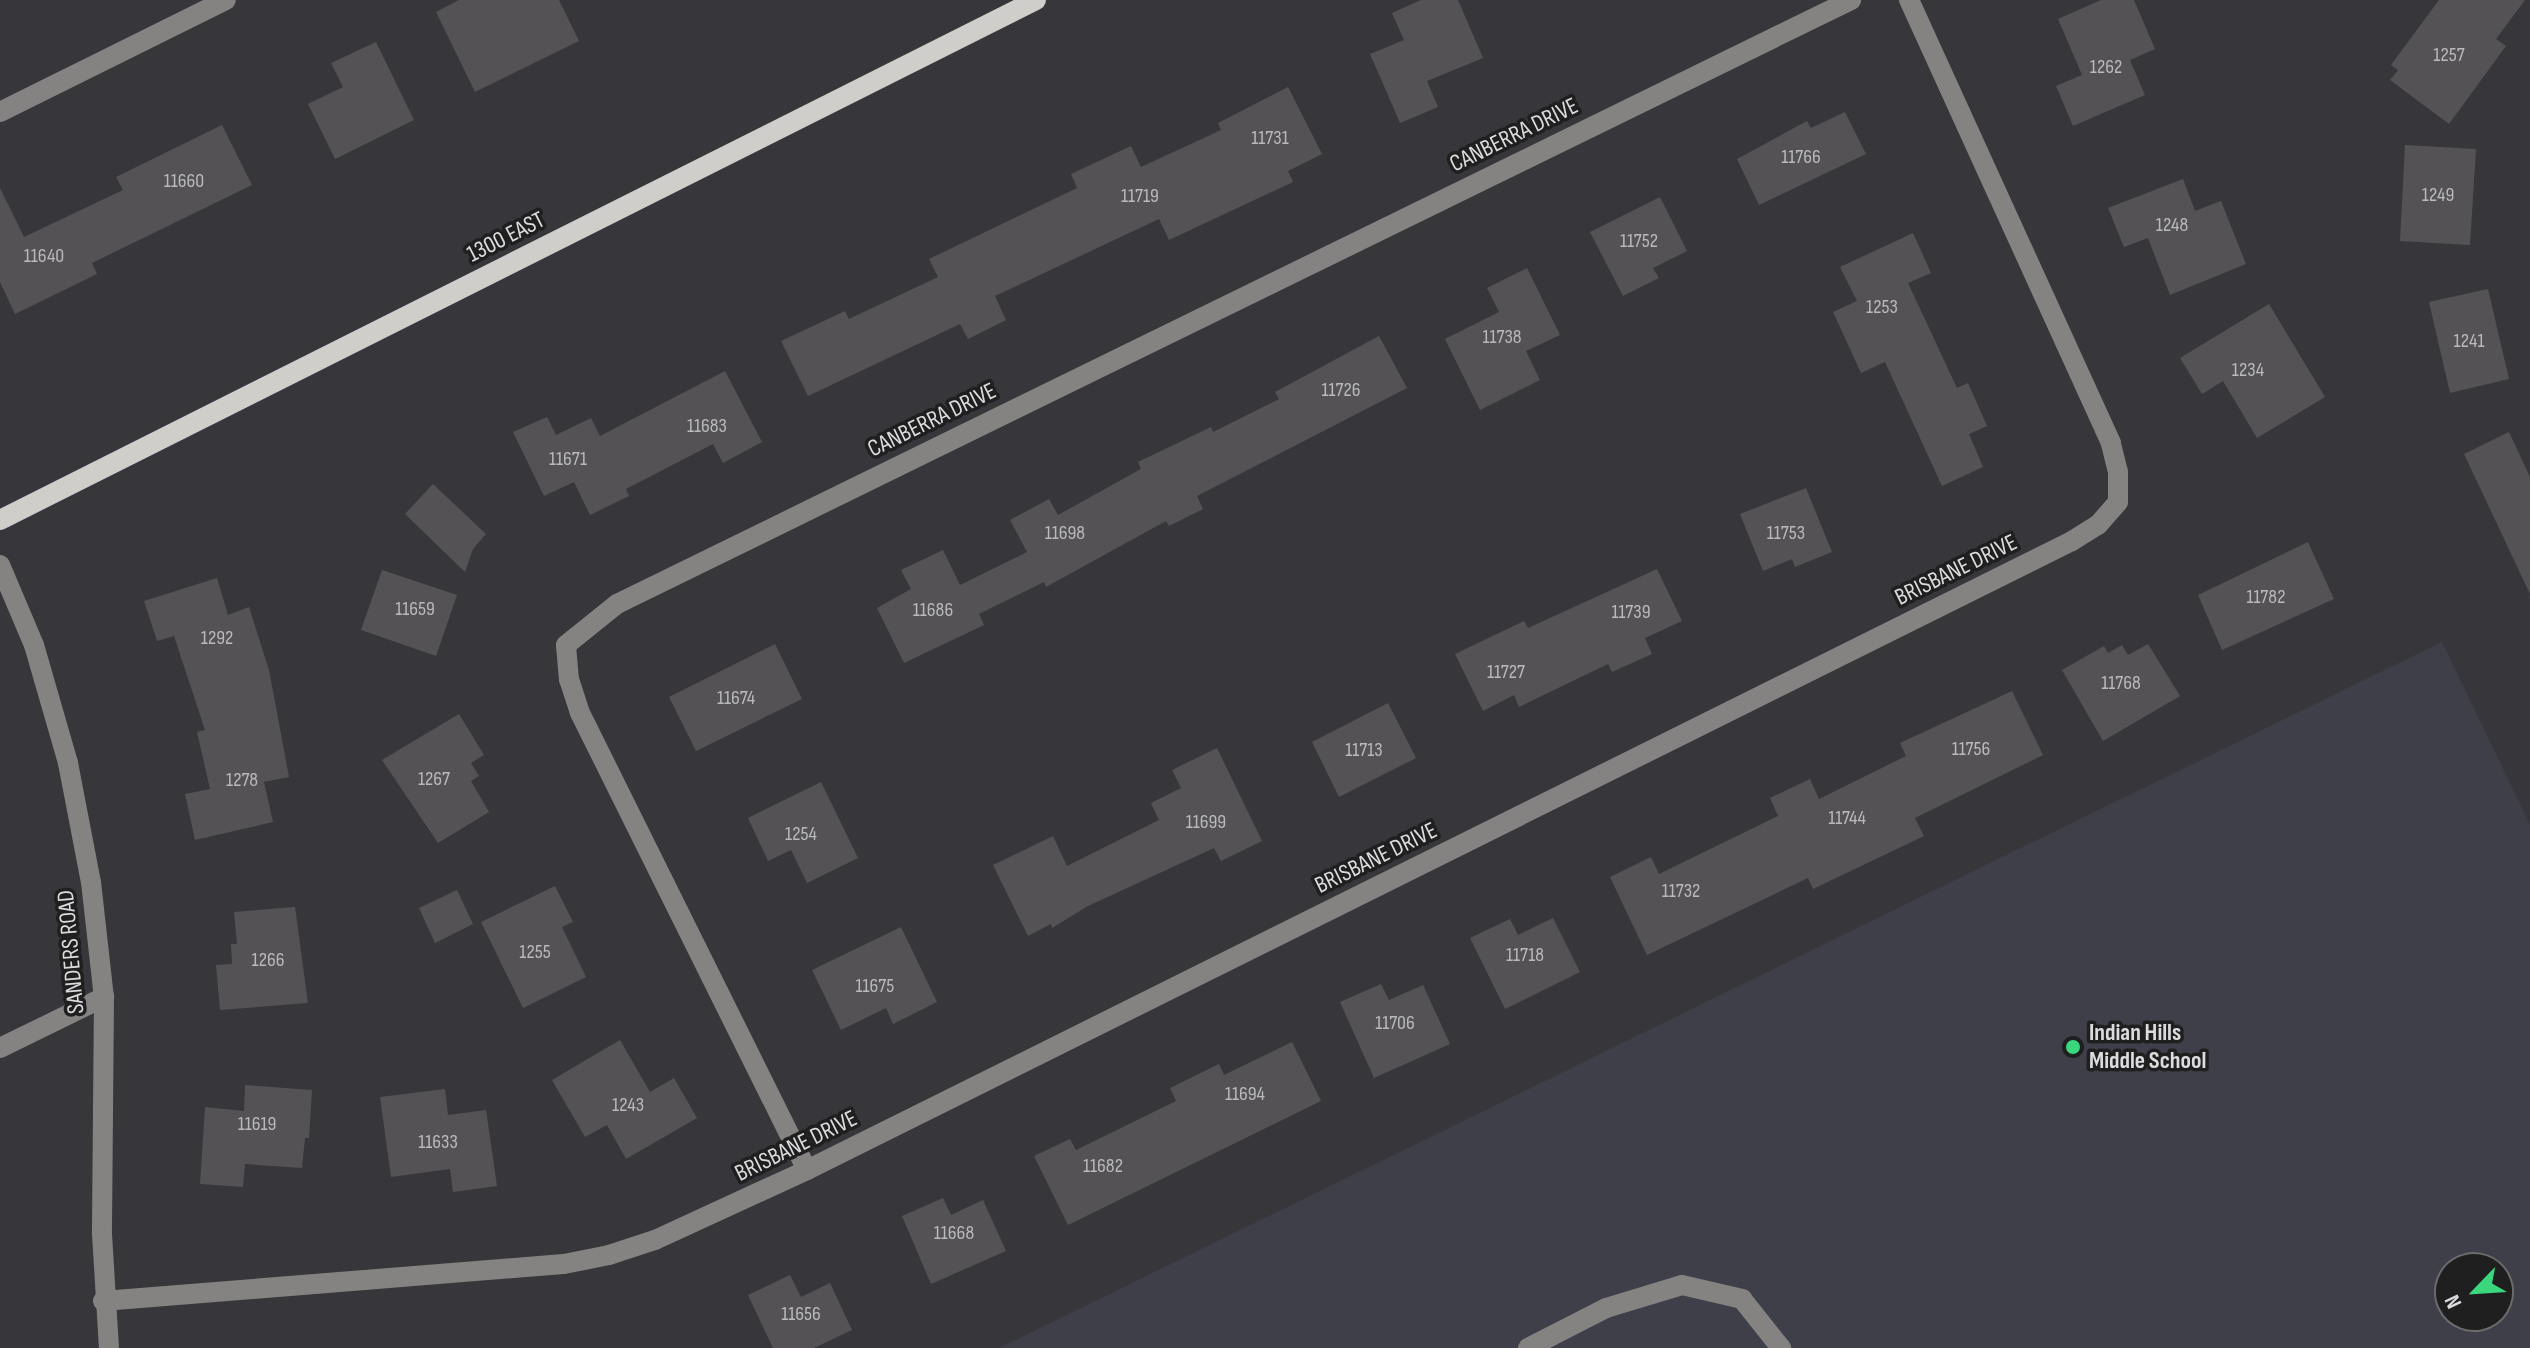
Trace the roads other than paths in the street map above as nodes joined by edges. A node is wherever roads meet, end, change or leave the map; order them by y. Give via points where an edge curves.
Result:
1 (226, 0) edge
2 (1036, 0) edge
3 (1851, 0) edge
4 (1909, 0) edge
5 (0, 112) edge
6 (0, 520) edge
7 (0, 565) edge
8 (104, 997) junction
9 (0, 1048) edge
10 (807, 1170) junction
11 (103, 1301) junction
12 (109, 1348) edge
13 (1528, 1348) edge
14 (1781, 1348) edge

1 - 5 street
2 - 6 main road, 1300 EAST
3 - 10 street, CANBERRA DRIVE via 617,604 566,645 569,680 580,713
4 - 10 street, BRISBANE DRIVE via 2111,443 2118,502 2098,525
7 - 8 street, SANDERS ROAD via 34,645 68,763 91,882
8 - 9 street
8 - 11 street, SANDERS ROAD
10 - 11 street, BRISBANE DRIVE via 655,1240 564,1264
11 - 12 street, SANDERS ROAD
13 - 14 street via 1606,1308 1682,1285 1742,1299

